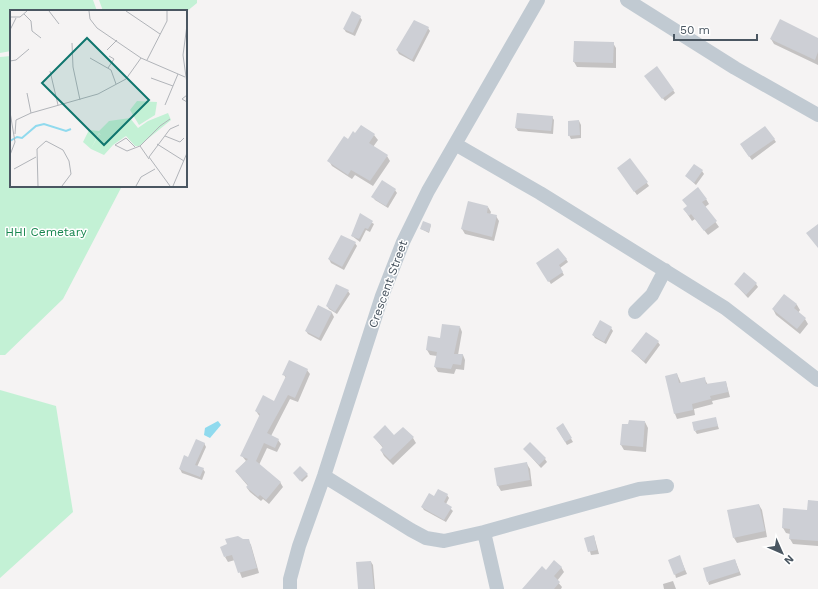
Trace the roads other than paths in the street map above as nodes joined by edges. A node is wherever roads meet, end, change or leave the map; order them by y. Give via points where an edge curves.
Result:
1 (538, 0) edge
2 (627, 0) edge
3 (818, 116) edge
4 (455, 144) junction
5 (664, 270) junction
6 (634, 312) dead end
7 (818, 379) edge
8 (324, 476) junction
9 (667, 486) dead end
10 (484, 532) junction
11 (290, 589) edge
12 (497, 589) edge

1 - 4 street, Crescent Street
2 - 3 street via 735,68
4 - 5 street
4 - 8 street, Crescent Street via 428,191 400,249 382,296
5 - 6 street via 652,295
5 - 7 street via 725,308
8 - 10 street via 426,538 444,541
8 - 11 street, Crescent Street via 299,546 290,579
9 - 10 street via 639,489
10 - 12 street

